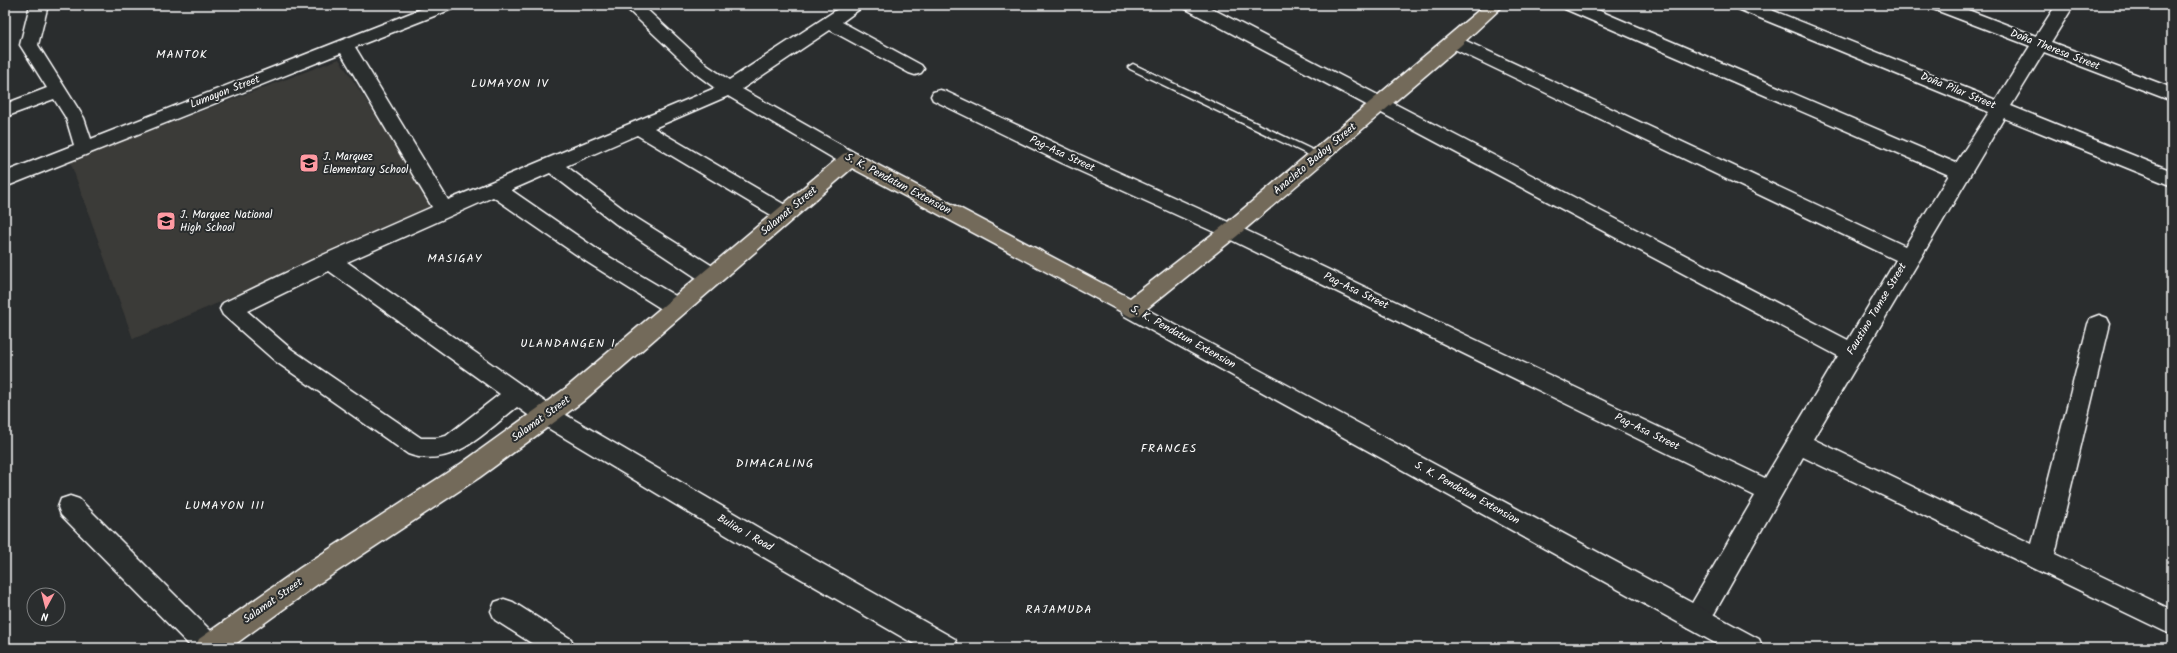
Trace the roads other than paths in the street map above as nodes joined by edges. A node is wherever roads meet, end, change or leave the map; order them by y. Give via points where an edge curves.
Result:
1 (38, 5) edge
2 (446, 5) edge
3 (632, 5) edge
4 (856, 5) edge
5 (1192, 5) edge
6 (1495, 5) edge
7 (1570, 5) edge
8 (1744, 5) edge
9 (1938, 5) edge
10 (2065, 5) edge
11 (830, 23) junction
12 (1454, 42) junction
13 (2040, 44) junction
14 (345, 45) junction
15 (1133, 67) dead end
16 (915, 69) dead end
17 (729, 89) junction
18 (57, 90) junction
19 (2172, 95) edge
20 (940, 96) dead end
21 (1379, 105) junction
22 (2000, 108) junction
23 (5, 111) edge
24 (637, 126) junction
25 (84, 147) junction
26 (1318, 156) junction
27 (850, 159) junction
28 (551, 164) junction
29 (1961, 173) junction
30 (2172, 179) edge
31 (5, 180) edge
32 (494, 188) junction
33 (444, 210) junction
34 (785, 214) junction
35 (1230, 231) junction
36 (1909, 257) junction
37 (330, 261) junction
38 (711, 276) junction
39 (676, 307) junction
40 (1132, 309) junction
41 (2099, 324) dead end
42 (1851, 352) junction
43 (517, 394) junction
44 (546, 415) junction
45 (1797, 443) junction
46 (1769, 492) junction
47 (70, 507) dead end
48 (2041, 560) junction
49 (504, 611) dead end
50 (1697, 619) junction
51 (2172, 623) edge
52 (208, 648) edge
53 (562, 648) edge
54 (946, 648) edge
55 (1750, 648) edge

1 - 18 street via 29,45
2 - 14 street, Lumayon Street
3 - 17 street, S. K. Pendatun Extension via 702,70
4 - 11 street
5 - 21 street
6 - 12 main road, Anacleto Badoy Street
7 - 29 street
8 - 22 street, Doña Pilar Street
9 - 13 street, Doña Theresa Street
10 - 13 street, Faustino Tamse Street
11 - 16 street
11 - 17 street
12 - 21 main road, Anacleto Badoy Street
12 - 36 street
13 - 19 street, Doña Theresa Street
13 - 22 street, Faustino Tamse Street
14 - 25 street, Lumayon Street
14 - 33 street
15 - 26 lane
17 - 24 street
17 - 27 street, S. K. Pendatun Extension
18 - 23 street
18 - 25 street via 75,118
20 - 35 street, Pag-Asa Street
21 - 26 main road, Anacleto Badoy Street
21 - 42 street
22 - 29 street, Faustino Tamse Street
22 - 30 street, Doña Pilar Street
24 - 28 street
24 - 34 street
25 - 31 street, Lumayon Street
26 - 35 main road, Anacleto Badoy Street
27 - 34 main road, Salamat Street
27 - 40 main road, S. K. Pendatun Extension
28 - 32 street
28 - 38 street via 623,219
29 - 36 street, Faustino Tamse Street
32 - 33 street
32 - 39 street via 594,257
33 - 37 street
34 - 38 main road, Salamat Street
35 - 40 main road, Anacleto Badoy Street
35 - 46 street, Pag-Asa Street
36 - 42 street, Faustino Tamse Street
37 - 43 street, Buliao I Road
37 - 43 street via 231,309 283,355 416,447 443,448 454,443
38 - 39 main road, Salamat Street
39 - 44 main road, Salamat Street via 599,375
40 - 50 street, S. K. Pendatun Extension
41 - 48 street
42 - 45 street, Faustino Tamse Street
43 - 44 street, Buliao I Road
44 - 52 main road, Salamat Street via 471,470 309,576
44 - 54 street, Buliao I Road
45 - 46 street, Faustino Tamse Street
45 - 48 street
46 - 50 street, Faustino Tamse Street
47 - 52 street
48 - 51 street
49 - 53 street
50 - 55 street, S. K. Pendatun Extension

